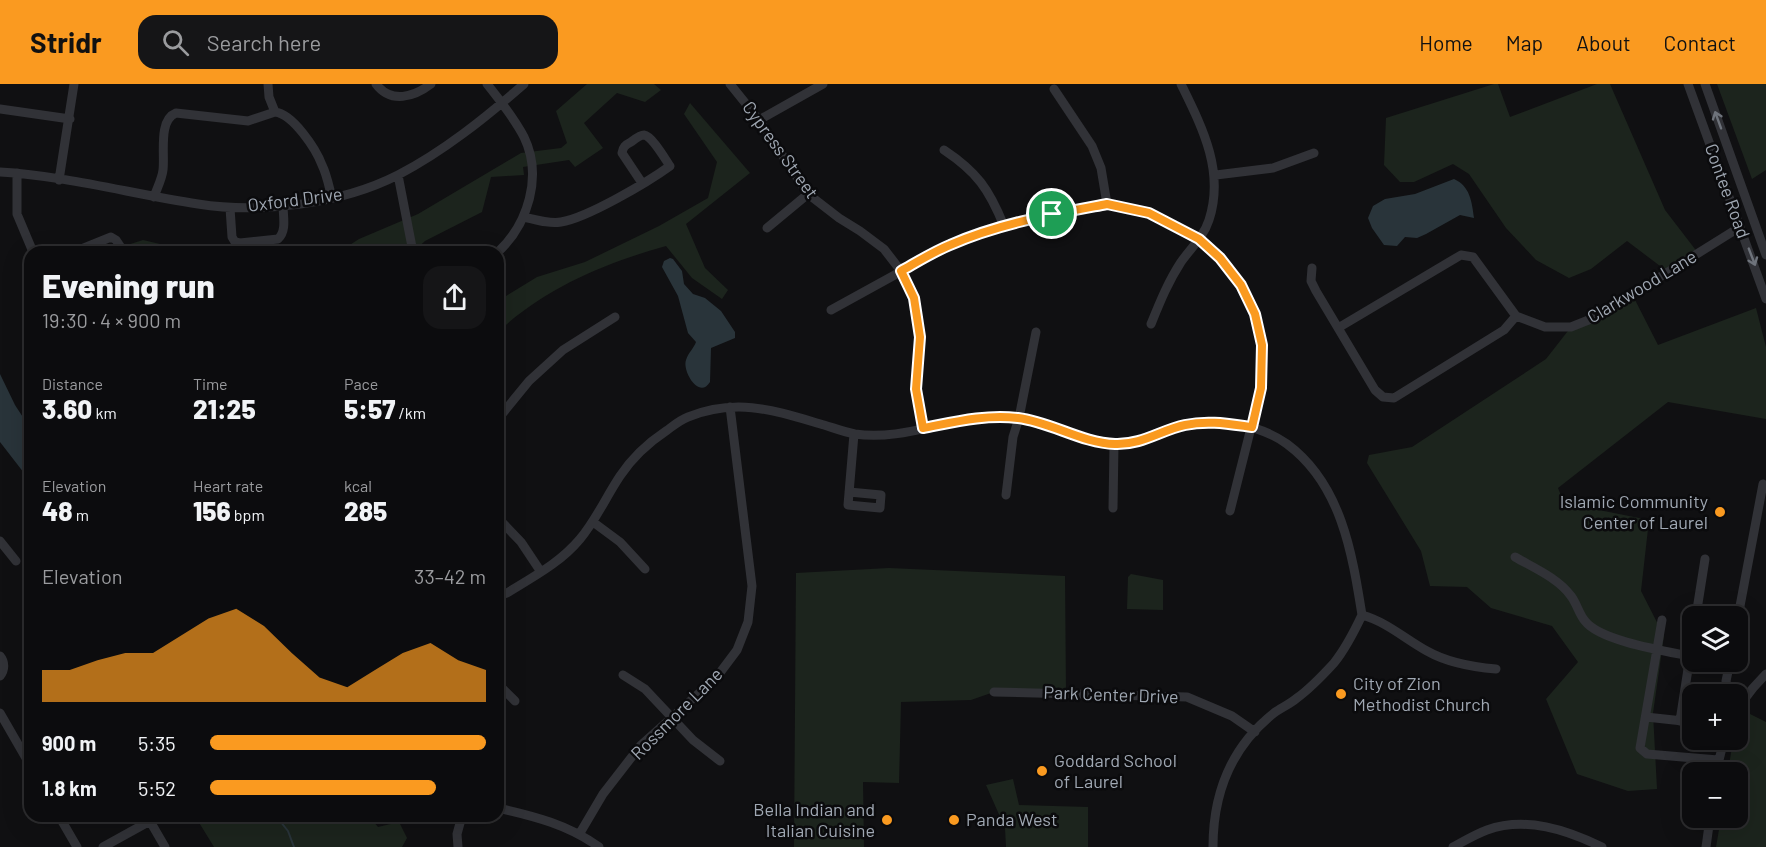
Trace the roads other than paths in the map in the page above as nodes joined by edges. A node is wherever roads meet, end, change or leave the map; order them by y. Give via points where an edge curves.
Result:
1 (74, 84) edge
2 (268, 84) edge
3 (376, 84) edge
4 (431, 84) edge
5 (487, 84) edge
6 (524, 84) edge
7 (729, 84) edge
8 (823, 84) edge
9 (1181, 84) edge
10 (1688, 84) edge
11 (1705, 84) edge
12 (1054, 89) dead end
13 (501, 104) junction
14 (0, 109) edge
15 (275, 112) junction
16 (70, 119) junction
17 (759, 120) junction
18 (944, 150) dead end
19 (1314, 153) dead end
20 (0, 172) edge
21 (17, 173) junction
22 (398, 175) junction
23 (1215, 175) junction
24 (59, 180) junction
25 (642, 183) junction
26 (808, 194) junction
27 (154, 196) junction
28 (332, 198) junction
29 (1107, 204) junction
30 (283, 206) junction
31 (230, 208) junction
32 (524, 217) junction
33 (1004, 226) junction
34 (1740, 227) junction
35 (767, 228) dead end
36 (1199, 239) junction
37 (30, 246) edge
38 (88, 246) edge
39 (120, 246) edge
40 (412, 246) edge
41 (504, 246) edge
42 (1766, 255) edge
43 (1312, 268) dead end
44 (901, 271) junction
45 (1766, 299) edge
46 (831, 310) dead end
47 (1516, 316) junction
48 (615, 317) dead end
49 (1151, 324) dead end
50 (1338, 328) junction
51 (1036, 332) dead end
52 (730, 407) junction
53 (504, 411) edge
54 (1019, 418) junction
55 (1252, 427) junction
56 (923, 428) junction
57 (854, 434) junction
58 (1114, 444) junction
59 (1763, 484) dead end
60 (849, 492) dead end
61 (1006, 495) dead end
62 (1113, 508) dead end
63 (1230, 511) dead end
64 (593, 522) junction
65 (504, 524) edge
66 (0, 541) edge
67 (1515, 557) dead end
68 (1705, 559) dead end
69 (16, 561) dead end
70 (645, 569) dead end
71 (542, 572) junction
72 (504, 594) edge
73 (1698, 606) edge
74 (1740, 606) edge
75 (1362, 615) junction
76 (1662, 620) dead end
77 (1657, 649) junction
78 (1682, 654) edge
79 (0, 656) edge
80 (1496, 669) dead end
81 (1688, 672) edge
82 (623, 675) dead end
83 (1765, 675) edge
84 (0, 676) edge
85 (504, 690) edge
86 (994, 692) dead end
87 (1748, 695) edge
88 (515, 701) dead end
89 (0, 713) edge
90 (1646, 717) junction
91 (673, 718) junction
92 (1680, 721) joint
93 (1255, 732) junction
94 (1721, 750) edge
95 (24, 755) edge
96 (720, 760) dead end
97 (1718, 760) joint
98 (504, 809) edge
99 (64, 822) edge
100 (142, 822) edge
101 (150, 822) edge
102 (460, 822) edge
103 (1709, 828) edge
104 (580, 833) junction
105 (77, 847) edge
106 (103, 847) edge
107 (165, 847) edge
108 (458, 847) edge
109 (599, 847) edge
110 (1213, 847) edge
111 (1453, 847) edge
112 (1602, 847) edge
113 (1706, 847) edge

1 - 16 street
2 - 15 street
3 - 4 street via 390,95 404,96
5 - 13 street
6 - 13 street, Oxford Drive
7 - 17 street, Cypress Street
8 - 17 street
9 - 23 street via 1202,128
10 - 34 street, Contee Road
42 -> 11 street, Contee Road
12 - 29 street via 1092,146 1101,168
13 - 22 street, Oxford Drive via 448,145
13 - 32 street via 519,128 529,151 531,195
14 - 16 street
15 - 27 street via 248,121 171,115 165,131 164,167
15 - 28 street via 288,117 310,144 324,167
16 - 24 street
17 - 26 street, Cypress Street
18 - 33 street via 982,182
19 - 23 street via 1273,168
20 - 21 street, Oxford Drive
21 - 24 street, Oxford Drive
21 - 37 street via 17,214
22 - 28 street, Oxford Drive
22 - 40 street
23 - 36 street via 1209,221
24 - 27 street, Oxford Drive
25 - 25 street via 622,153 625,146 641,135 648,138 670,166
25 - 32 street via 571,220 548,222
26 - 35 street
26 - 44 street, Cypress Street via 884,249
27 - 31 street, Oxford Drive
28 - 30 street, Oxford Drive
29 - 33 street
29 - 36 street via 1149,213
30 - 31 street, Oxford Drive
30 - 31 street via 283,232 278,239 240,243 232,237
32 - 41 street
33 - 44 street via 951,244
34 -> 45 street, Contee Road
34 - 47 street, Clarkwood Lane via 1596,317 1571,327 1545,327
36 - 49 street via 1164,291
36 - 55 street via 1241,285 1255,314 1262,345 1261,388
38 - 39 street via 113,237
43 - 50 street via 1311,281
44 - 46 street
44 - 56 street, Cypress Street via 914,298 920,337 916,389
47 - 50 street via 1473,256 1461,255
47 - 50 street via 1504,330 1394,398 1383,397 1375,390
48 - 53 street via 563,350
51 - 54 street
52 - 57 street via 778,411
52 - 64 street via 685,418 651,442 621,474
52 - 91 street, Rossmore Lane via 752,585 748,622 737,650 716,678
54 - 56 street via 992,417
54 - 58 street
54 - 61 street
55 - 58 street via 1212,421
55 - 63 street
55 - 75 street via 1286,442 1314,468 1331,493 1356,572
56 - 57 street via 890,435
57 - 60 street
58 - 62 street
59 - 74 street
64 - 70 street via 620,542
64 - 71 street via 562,559
65 - 71 street
66 - 69 street
67 - 77 street via 1561,583 1585,621 1594,628 1626,642
68 - 73 street
71 - 72 street
75 - 80 street via 1378,619 1448,660
75 - 93 street via 1335,662
76 - 77 street
77 - 78 street
77 - 90 street
79 - 84 street via 4,662
81 - 92 street
82 - 91 street via 645,689
83 - 87 street
85 - 88 street
86 - 93 street, Park Center Drive via 1187,697 1232,716
89 - 95 street
90 - 92 street
90 - 97 street via 1640,748 1647,754
91 - 96 street via 693,740
91 - 104 street, Rossmore Lane via 641,745 603,794
93 - 110 street via 1223,780 1213,822
94 - 97 street
98 - 104 street
99 - 105 street
100 - 106 street
101 - 107 street
102 - 108 street
103 - 113 street
104 - 109 street
111 - 112 street via 1488,830 1518,824 1574,833

